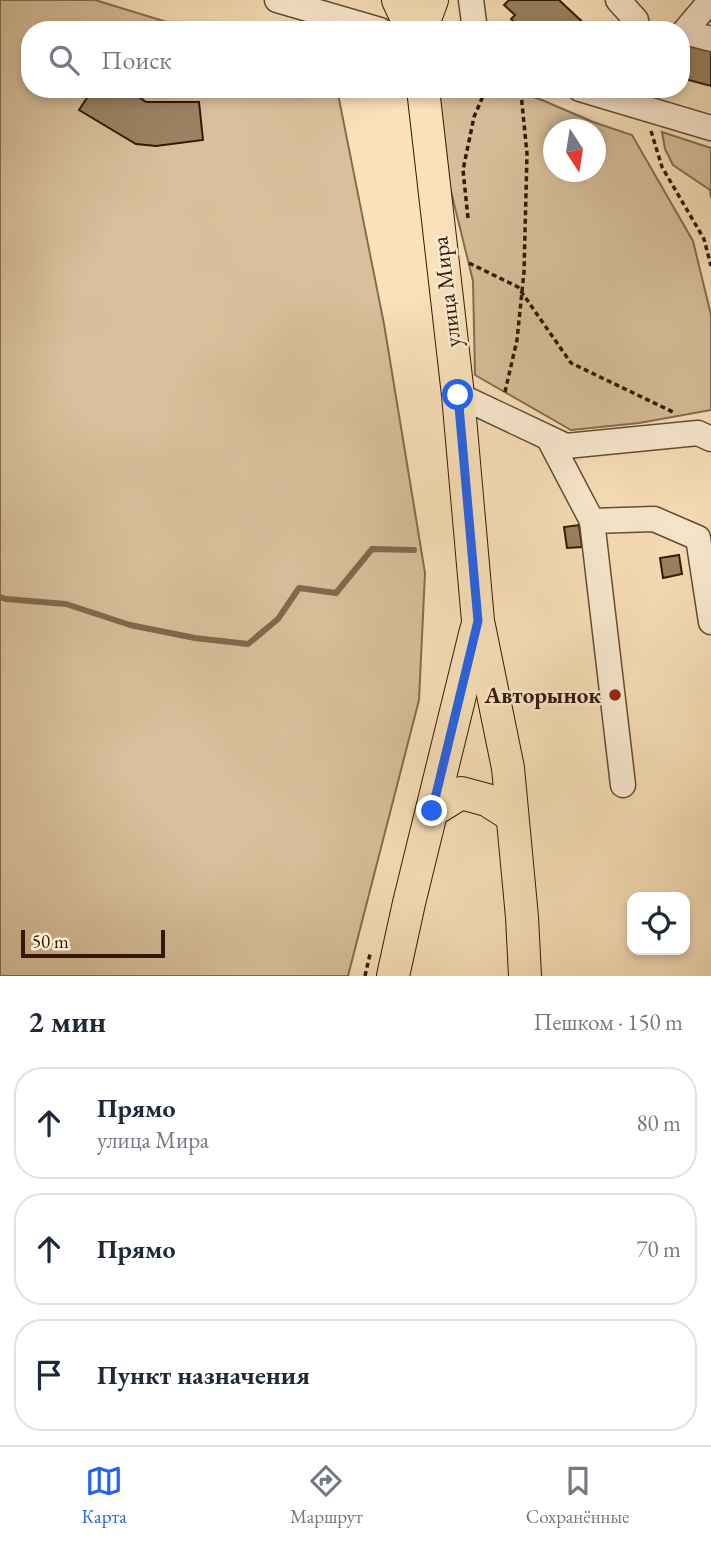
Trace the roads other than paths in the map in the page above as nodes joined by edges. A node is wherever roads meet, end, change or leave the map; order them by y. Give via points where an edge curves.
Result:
1 (276, 0) edge
2 (398, 0) edge
3 (432, 0) edge
4 (471, 0) edge
5 (618, 0) edge
6 (711, 0) edge
7 (322, 7) edge
8 (635, 17) edge
9 (357, 21) edge
10 (408, 21) edge
11 (424, 21) edge
12 (474, 21) edge
13 (690, 25) edge
14 (690, 34) edge
15 (711, 39) edge
16 (424, 98) edge
17 (643, 99) edge
18 (711, 128) edge
19 (458, 395) junction
20 (549, 439) junction
21 (711, 439) edge
22 (592, 521) junction
23 (478, 621) junction
24 (711, 622) edge
25 (623, 785) dead end
26 (432, 811) junction
27 (512, 816) junction
28 (394, 976) edge
29 (525, 976) edge

1 - 7 street
2 - 10 main road
3 - 11 main road
4 - 12 street
5 - 8 street
6 - 13 street
7 - 9 street
14 - 15 street
16 - 19 main road, улица Мира
17 - 18 street
19 - 20 street
19 - 23 main road, улица Мира
20 - 21 street via 566,446 698,433
20 - 22 street
22 - 24 street via 654,519 698,538
22 - 25 street
23 - 26 main road
23 - 27 main road via 508,768
26 - 27 main road via 461,793 487,800
26 - 28 main road
27 - 29 main road

